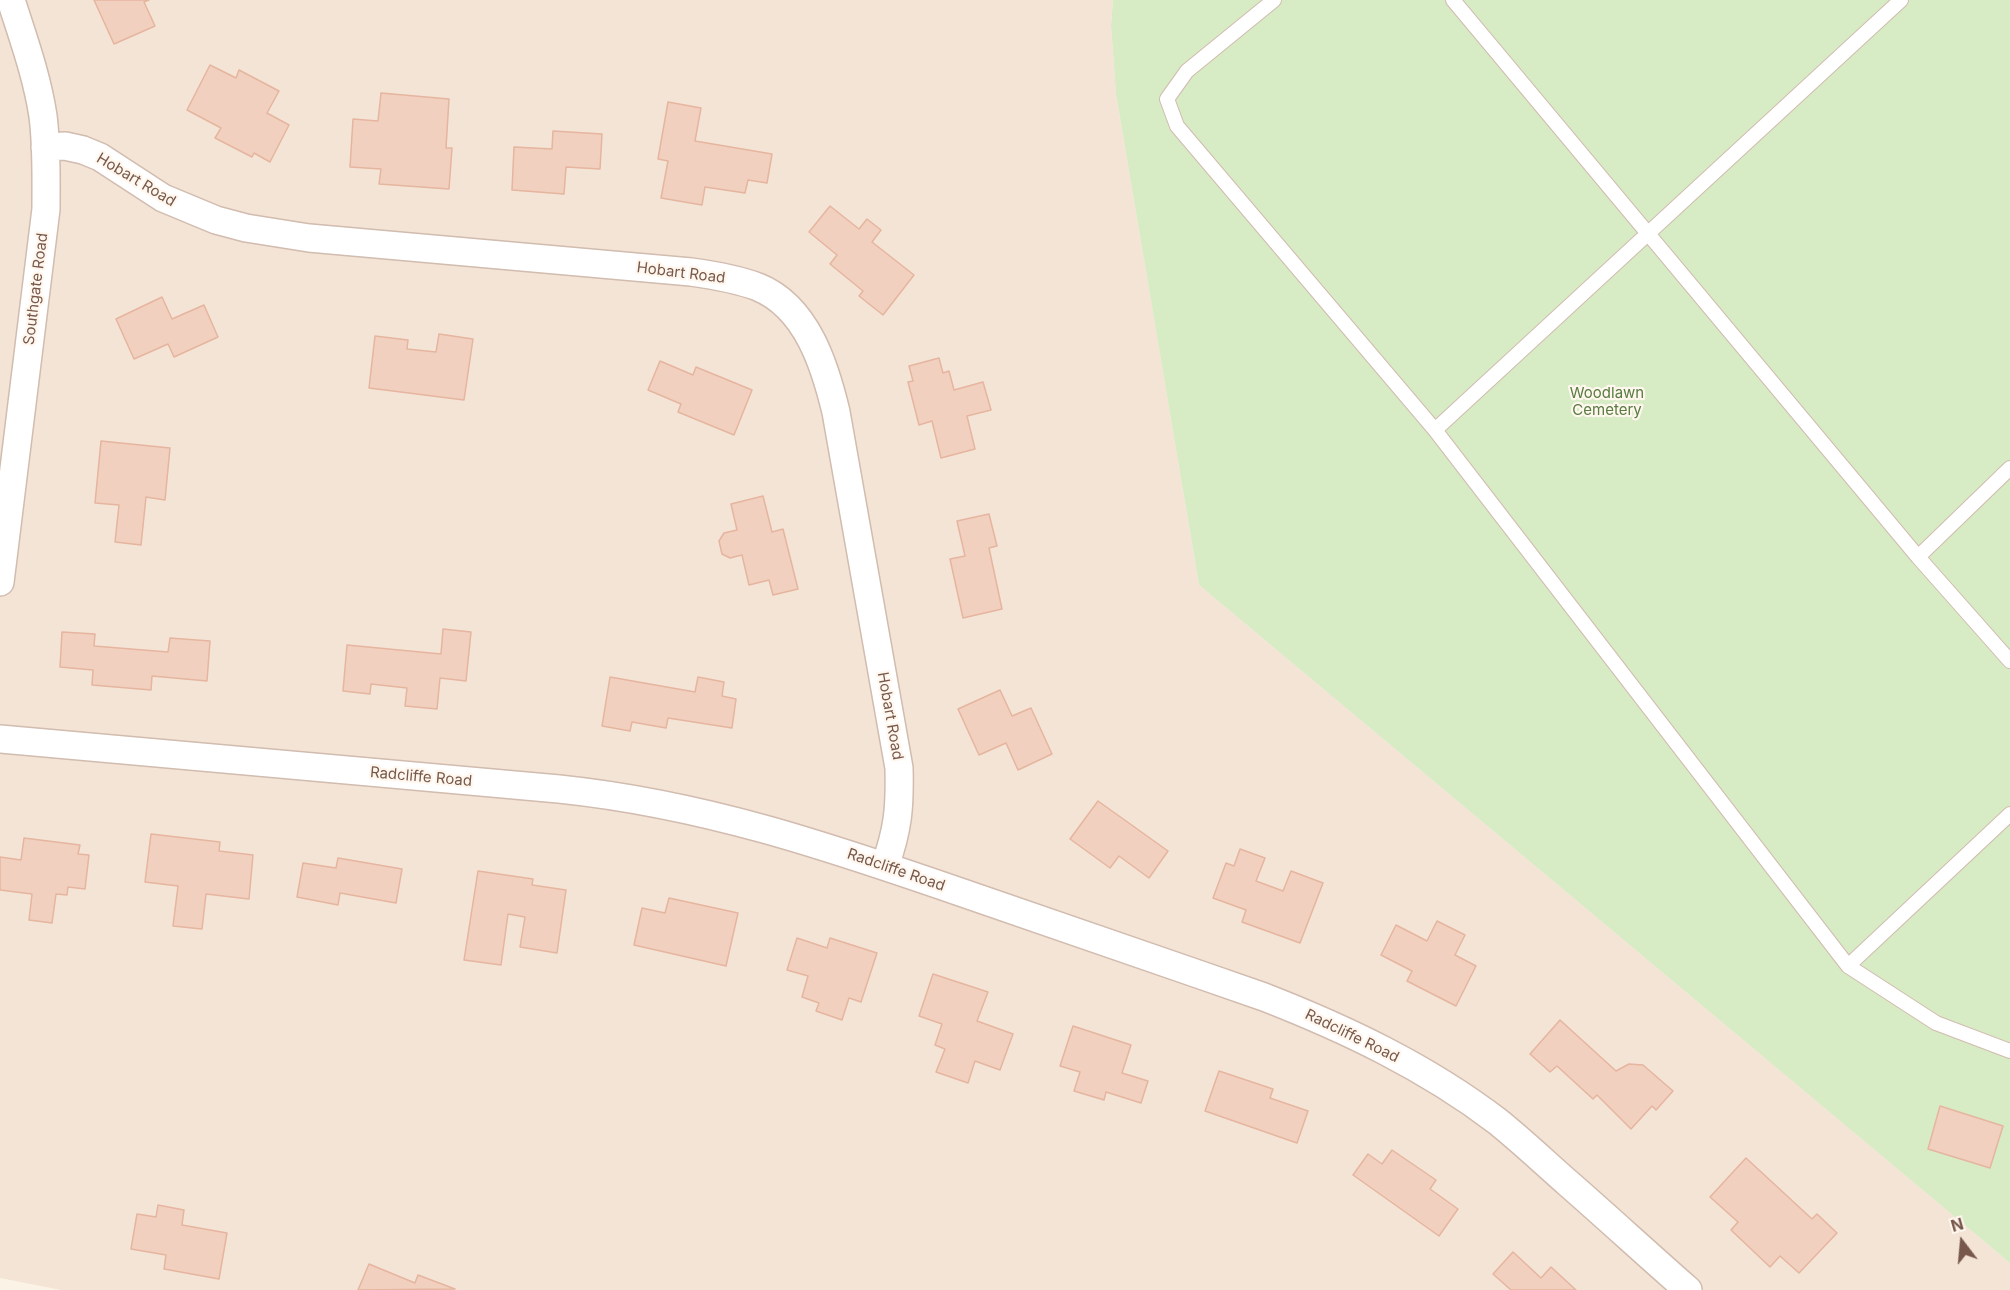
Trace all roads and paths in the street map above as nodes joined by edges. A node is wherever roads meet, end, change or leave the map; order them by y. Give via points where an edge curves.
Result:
1 (11, 0) edge
2 (1274, 0) edge
3 (1453, 0) edge
4 (1901, 0) edge
5 (45, 147) junction
6 (1649, 234) junction
7 (1435, 430) junction
8 (2010, 468) edge
9 (1918, 557) junction
10 (0, 582) edge
11 (2010, 661) edge
12 (0, 739) edge
13 (2010, 814) edge
14 (885, 866) junction
15 (1848, 966) junction
16 (2010, 1051) edge
17 (1688, 1290) edge

1 - 5 street, Southgate Road via 38,90
2 - 7 lane via 1188,71 1167,99 1177,126
3 - 6 lane
4 - 6 lane
5 - 10 street, Southgate Road via 46,209
5 - 14 street, Hobart Road via 83,150 163,198 246,228 309,238 691,272 737,281 777,297 792,311 816,352 836,412 899,768 899,810
6 - 7 lane
6 - 9 lane
7 - 15 lane
8 - 9 lane
9 - 11 lane
12 - 14 street, Radcliffe Road via 629,797 744,822
13 - 15 lane
14 - 17 street, Radcliffe Road via 1264,997 1374,1044 1496,1121
15 - 16 lane via 1936,1023

